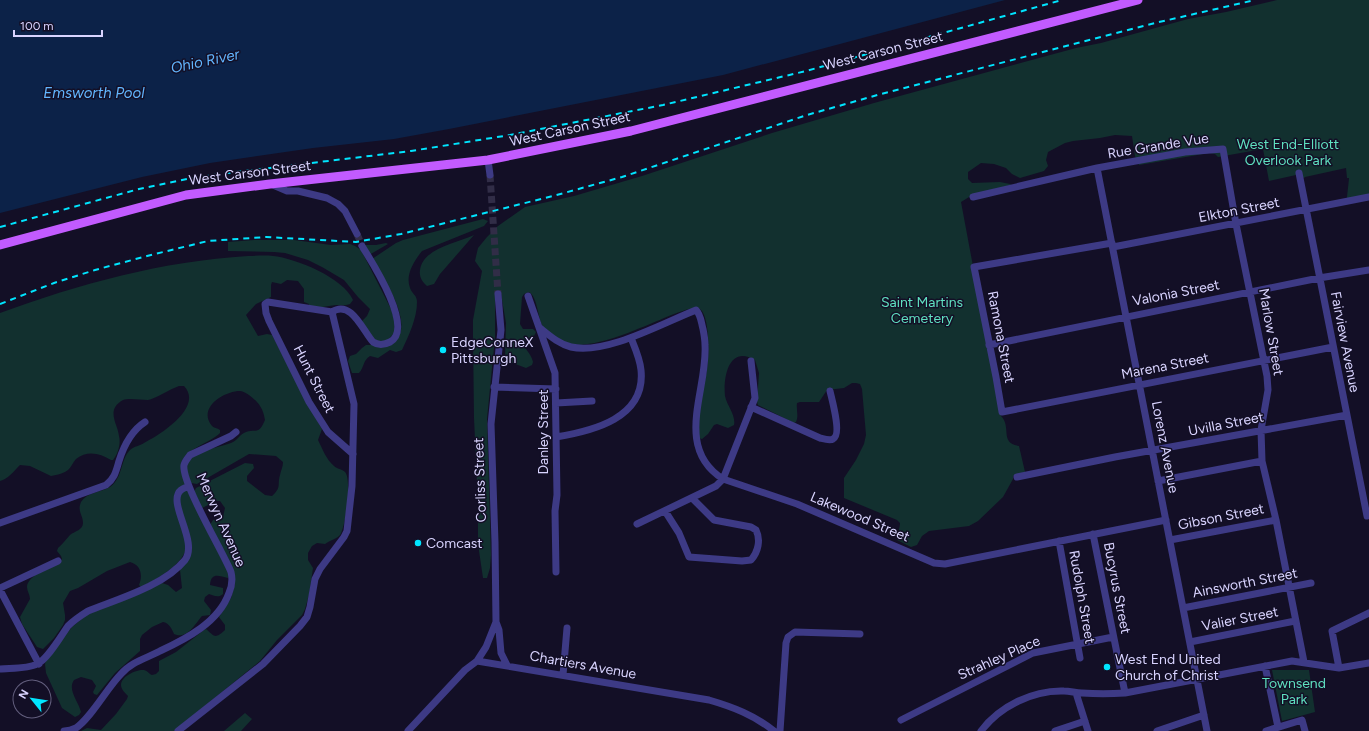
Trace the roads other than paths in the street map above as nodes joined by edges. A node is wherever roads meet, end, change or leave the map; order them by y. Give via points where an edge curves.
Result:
1 (1138, 0) edge
2 (1223, 149) joint
3 (488, 160) junction
4 (1097, 168) junction
5 (1299, 173) dead end
6 (490, 175) tunnel mouth
7 (270, 184) junction
8 (973, 197) dead end
9 (1369, 197) edge
10 (1306, 210) junction
11 (1236, 224) junction
12 (357, 234) tunnel mouth
13 (0, 245) edge
14 (1112, 245) junction
15 (362, 246) tunnel mouth
16 (974, 267) joint
17 (1369, 270) edge
18 (1319, 278) junction
19 (1250, 292) junction
20 (498, 294) tunnel mouth
21 (528, 296) dead end
22 (332, 312) junction
23 (1126, 317) junction
24 (540, 328) junction
25 (631, 338) junction
26 (989, 345) junction
27 (1333, 347) junction
28 (1264, 360) junction
29 (751, 361) dead end
30 (1140, 385) junction
31 (494, 387) junction
32 (556, 389) junction
33 (830, 391) dead end
34 (592, 401) dead end
35 (556, 403) junction
36 (751, 407) junction
37 (1002, 412) joint
38 (1347, 415) junction
39 (145, 422) dead end
40 (1261, 430) junction
41 (236, 432) dead end
42 (556, 437) junction
43 (1152, 450) junction
44 (353, 454) junction
45 (1262, 461) junction
46 (1017, 477) dead end
47 (723, 479) junction
48 (1158, 481) junction
49 (189, 486) junction
50 (692, 498) junction
51 (665, 511) junction
52 (1367, 516) dead end
53 (1166, 520) junction
54 (1276, 520) junction
55 (0, 523) edge
56 (637, 524) dead end
57 (1093, 534) junction
58 (1170, 540) junction
59 (1059, 541) junction
60 (58, 561) dead end
61 (556, 572) dead end
62 (1311, 583) dead end
63 (1289, 586) junction
64 (0, 589) edge
65 (1183, 608) junction
66 (1369, 613) edge
67 (1295, 621) junction
68 (496, 622) junction
69 (567, 628) dead end
70 (860, 634) dead end
71 (1113, 637) junction
72 (1190, 642) junction
73 (1078, 644) junction
74 (1080, 658) dead end
75 (477, 660) junction
76 (1304, 662) junction
77 (1369, 663) edge
78 (38, 664) junction
79 (507, 665) junction
80 (1265, 666) junction
81 (1339, 668) junction
82 (0, 669) edge
83 (563, 675) junction
84 (1197, 679) junction
85 (1076, 692) junction
86 (1125, 693) junction
87 (1204, 715) junction
88 (900, 720) dead end
89 (1085, 721) junction
90 (1278, 727) junction
91 (64, 731) edge
92 (178, 731) edge
93 (408, 731) edge
94 (774, 731) edge
95 (780, 731) edge
96 (981, 731) edge
97 (1055, 731) edge
98 (1088, 731) edge
99 (1157, 731) edge
100 (1207, 731) edge
101 (1266, 731) edge
102 (1305, 731) edge

1 - 3 main road, West Carson Street via 631,131
2 - 4 street, Rue Grande Vue via 1185,152
2 - 11 street, Marlow Street
3 - 6 street
3 - 7 main road, West Carson Street
4 - 8 street, Rue Grande Vue
4 - 14 street, Lorenz Avenue
5 - 10 street, Fairview Avenue
7 - 12 street via 287,191 328,198 345,211
7 - 13 main road, West Carson Street via 186,195
9 - 10 street, Elkton Street
10 - 11 street, Elkton Street
10 - 18 street, Fairview Avenue
11 - 14 street, Elkton Street
11 - 19 street, Marlow Street
14 - 16 street, Elkton Street
14 - 23 street, Lorenz Avenue
15 - 22 street via 392,303 398,318 398,335 390,342 378,345 373,342 356,317 347,310 339,309
16 - 26 street, Ramona Street
17 - 18 street, Valonia Street
18 - 19 street, Valonia Street
18 - 27 street, Fairview Avenue
19 - 23 street, Valonia Street
19 - 28 street, Marlow Street
20 - 31 street, Corliss Street via 501,330
21 - 24 street, Danley Street
22 - 44 street via 354,404
22 - 44 street, Hunt Street via 268,302 264,307 309,402 328,432
23 - 26 street, Valonia Street
23 - 30 street, Lorenz Avenue
24 - 25 street via 556,341 572,347 593,347
24 - 32 street, Danley Street via 555,373
25 - 42 street via 641,370 640,390 635,401 627,411 612,420 579,433
25 - 47 street, Lakewood Street via 696,310 700,314 705,345 695,434 704,462
26 - 37 street, Ramona Street
27 - 28 street, Marena Street
27 - 38 street, Fairview Avenue
28 - 30 street, Marena Street
28 - 40 street, Marlow Street via 1268,390
29 - 36 street via 755,398
30 - 37 street, Marena Street
30 - 43 street, Lorenz Avenue
31 - 32 street
31 - 68 street, Corliss Street via 491,424
32 - 35 street, Danley Street
33 - 36 street via 837,429 836,437 829,440
34 - 35 street
35 - 42 street, Danley Street
36 - 47 street
38 - 40 street, Uvilla Street
38 - 52 street, Fairview Avenue
39 - 55 street via 137,427 126,444 111,482
40 - 43 street, Uvilla Street
40 - 45 street, Marlow Street
41 - 49 street, Merwyn Avenue via 190,455 184,466
42 - 61 street, Danley Street
43 - 46 street, Uvilla Street
43 - 48 street, Lorenz Avenue
44 - 92 street via 347,531 317,574 307,617 262,664
45 - 48 street
45 - 54 street, Marlow Street
47 - 50 street via 716,486
47 - 59 street, Lakewood Street via 797,504 934,563 945,564
48 - 53 street, Lorenz Avenue
49 - 78 street via 180,490 177,497 178,509 189,543 189,553 185,560 151,585 79,617
49 - 91 street, Merwyn Avenue via 231,572 232,583 227,600 203,627 124,670 82,723
50 - 51 street
50 - 51 street via 714,520 756,530 758,545 751,560 689,557 679,533
51 - 56 street
53 - 57 street, Lakewood Street
53 - 58 street, Lorenz Avenue
54 - 58 street, Gibson Street
54 - 63 street, Marlow Street
57 - 59 street, Lakewood Street
57 - 71 street, Bucyrus Street
58 - 65 street, Lorenz Avenue
59 - 73 street, Rudolph Street
60 - 64 street
62 - 63 street, Ainsworth Street
63 - 65 street, Ainsworth Street
63 - 67 street, Marlow Street
64 - 78 street
65 - 72 street, Lorenz Avenue
66 - 81 street via 1332,631
67 - 72 street, Valier Street
67 - 76 street, Marlow Street
68 - 75 street, Corliss Street via 486,647
68 - 79 street via 501,654
69 - 83 street
70 - 95 street via 795,632 788,637
71 - 73 street, Strahley Place
71 - 86 street, Bucyrus Street
72 - 84 street, Lorenz Avenue
73 - 74 street, Rudolph Street
73 - 88 street, Strahley Place via 1033,653
75 - 79 street, Chartiers Avenue
75 - 93 street
76 - 80 street via 1292,661
76 - 81 street
77 - 81 street
78 - 82 street
79 - 83 street, Chartiers Avenue
80 - 84 street
80 - 90 street
83 - 94 street, Chartiers Avenue via 709,700 738,709
84 - 86 street
84 - 87 street, Lorenz Avenue
85 - 86 street
85 - 89 street
85 - 96 street via 1054,691 1030,696 997,715
87 - 99 street
87 - 100 street, Lorenz Avenue
89 - 97 street
89 - 98 street
90 - 101 street
90 - 102 street via 1302,720

